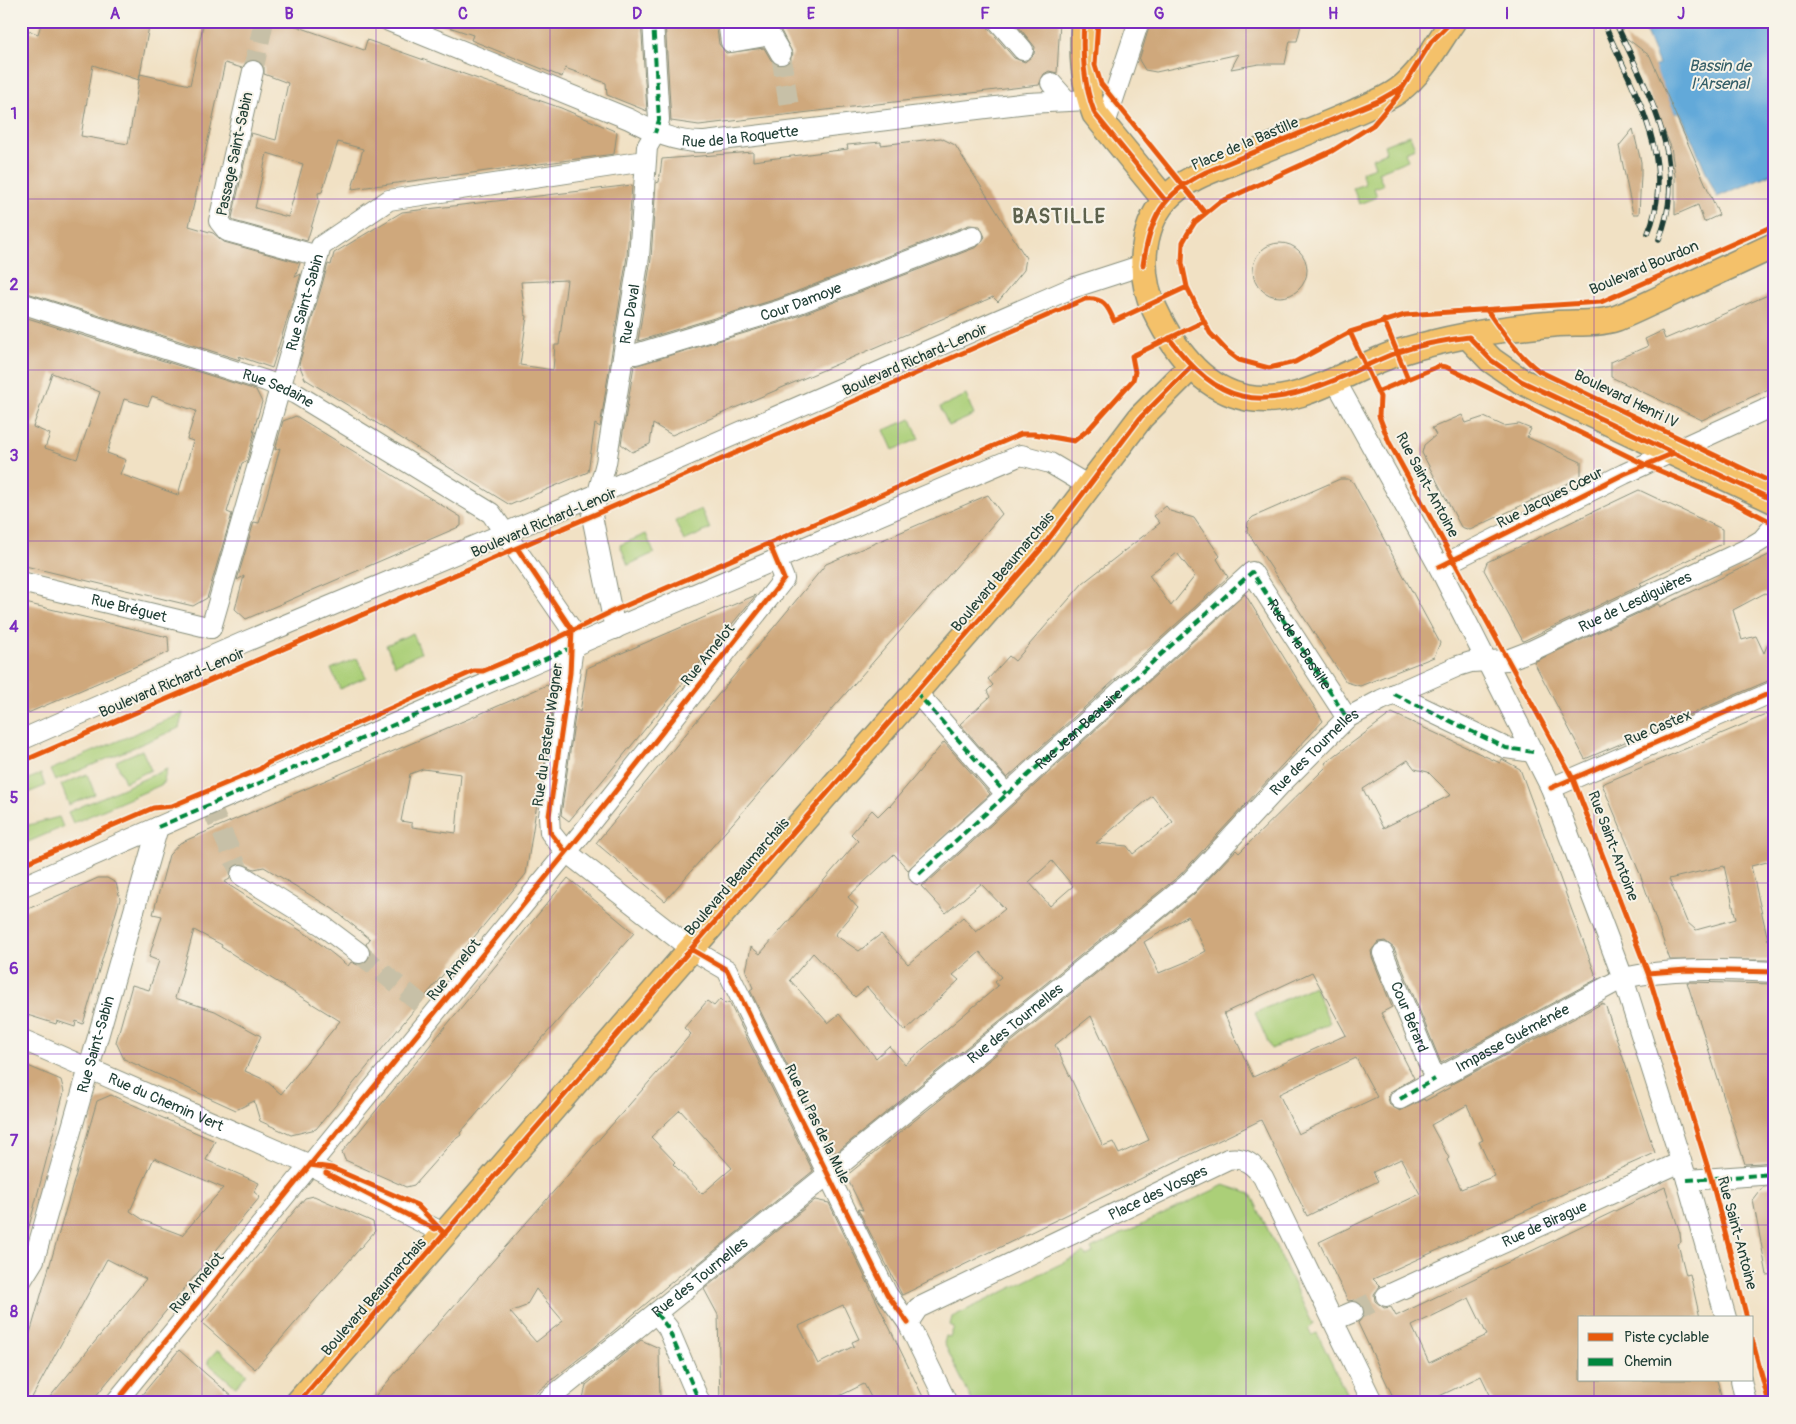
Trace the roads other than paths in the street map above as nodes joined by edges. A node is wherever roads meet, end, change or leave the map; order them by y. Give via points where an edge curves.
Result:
1 (389, 21) edge
2 (653, 21) edge
3 (728, 21) edge
4 (998, 21) edge
5 (1084, 21) edge
6 (1139, 21) edge
7 (1453, 21) edge
8 (1022, 50) dead end
9 (781, 54) tunnel mouth
10 (253, 71) tunnel mouth
11 (1051, 83) dead end
12 (1078, 101) junction
13 (1104, 128) junction
14 (655, 133) junction
15 (645, 161) junction
16 (1165, 200) junction
17 (973, 236) dead end
18 (1775, 245) edge
19 (318, 256) junction
20 (1143, 265) junction
21 (21, 303) edge
22 (1469, 337) junction
23 (624, 354) junction
24 (1192, 366) junction
25 (1335, 380) junction
26 (280, 388) junction
27 (1775, 405) edge
28 (1674, 453) junction
29 (1087, 486) junction
30 (598, 494) junction
31 (1775, 501) edge
32 (1775, 525) edge
33 (506, 532) junction
34 (776, 559) junction
35 (1439, 567) junction
36 (1252, 572) joint
37 (21, 582) edge
38 (211, 628) junction
39 (615, 629) junction
40 (573, 647) junction
41 (220, 653) junction
42 (1487, 663) junction
43 (1775, 691) edge
44 (916, 692) junction
45 (1394, 694) junction
46 (1347, 718) junction
47 (21, 740) edge
48 (1533, 752) junction
49 (1551, 788) junction
50 (1006, 794) junction
51 (158, 827) junction
52 (565, 851) junction
53 (919, 874) dead end
54 (241, 875) tunnel mouth
55 (21, 887) edge
56 (691, 948) junction
57 (359, 953) tunnel mouth
58 (1383, 953) dead end
59 (1775, 972) edge
60 (1623, 978) junction
61 (21, 1039) edge
62 (88, 1070) junction
63 (1435, 1079) junction
64 (1400, 1099) dead end
65 (310, 1165) junction
66 (1684, 1171) junction
67 (828, 1174) junction
68 (1775, 1174) edge
69 (445, 1234) junction
70 (21, 1281) edge
71 (1386, 1296) tunnel mouth
72 (1353, 1312) tunnel mouth
73 (656, 1313) junction
74 (1725, 1316) edge
75 (1334, 1320) junction
76 (908, 1323) junction
77 (1741, 1382) edge
78 (555, 1399) edge
79 (301, 1402) edge
80 (115, 1403) edge
81 (700, 1403) edge
82 (947, 1403) edge
83 (1373, 1403) edge
84 (1746, 1403) edge

1 - 14 street, Rue de la Roquette via 629,119
2 - 14 street, Rue Daval via 658,120
3 - 9 street via 731,42 770,35
4 - 8 street
5 - 12 main road
6 - 13 street
7 - 16 main road, Place de la Bastille via 1400,89 1206,172
10 - 19 street, Passage Saint-Sabin via 218,221 227,231
11 - 12 street
12 - 13 main road via 1095,114
12 - 14 street, Rue de la Roquette via 792,123 693,142
13 - 16 main road
14 - 15 street, Rue Daval
15 - 19 street, Rue Saint-Sabin via 388,200 321,246
15 - 23 street, Rue Daval via 639,257
16 - 20 main road, Place de la Bastille via 1146,240
17 - 23 street, Cour Damoye via 781,310 636,354
18 - 22 main road, Place de la Bastille via 1615,318
19 - 26 street, Rue Saint-Sabin
20 - 24 main road, Place de la Bastille via 1149,295 1160,322
20 - 30 street, Boulevard Richard-Lenoir via 1072,288
21 - 26 street, Rue Sedaine
22 - 25 main road, Place de la Bastille via 1398,352
22 - 28 main road, Boulevard Henri IV via 1491,360 1521,381
23 - 30 street, Rue Daval
24 - 25 main road, Place de la Bastille via 1220,387 1260,400 1285,397
24 - 29 main road, Boulevard Beaumarchais via 1141,417
25 - 35 street, Rue Saint-Antoine
26 - 33 street, Rue Sedaine via 296,394 491,513
26 - 38 street, Rue Saint-Sabin
27 - 28 street, Rue Jacques Cœur
28 - 31 main road, Boulevard Henri IV
28 - 35 street, Rue Jacques Cœur via 1624,474
29 - 34 street via 1050,462 1021,455
29 - 44 main road, Boulevard Beaumarchais via 1041,549
30 - 33 street, Boulevard Richard-Lenoir
30 - 39 street, Rue Daval via 592,516
32 - 42 street, Rue de Lesdiguières via 1762,540 1747,549 1533,650 1507,660
33 - 40 street, Rue Sedaine via 572,630
33 - 41 street, Boulevard Richard-Lenoir
34 - 39 street
34 - 52 street, Rue Amelot via 784,580
35 - 42 street, Rue Saint-Antoine
36 - 46 street, Rue de la Bastille
36 - 50 street, Rue Jean Beausire
37 - 38 street, Rue Bréguet
38 - 41 street
39 - 40 street
40 - 51 street
40 - 52 street, Rue du Pasteur Wagner via 549,816 550,832
41 - 47 street, Boulevard Richard-Lenoir
42 - 45 street, Rue des Tournelles via 1471,662 1458,666
42 - 48 street, Rue Saint-Antoine
43 - 49 street, Rue Castex
44 - 50 street
44 - 56 main road, Boulevard Beaumarchais
45 - 46 street, Rue des Tournelles
45 - 48 street via 1506,748
46 - 67 street, Rue des Tournelles via 1187,885
48 - 49 street, Rue Saint-Antoine
49 - 60 street, Rue Saint-Antoine
50 - 53 street, Rue Jean Beausire
51 - 55 street
51 - 62 street, Rue Saint-Sabin
52 - 56 street, Rue du Pasteur Wagner
52 - 65 street, Rue Amelot
54 - 57 street via 323,926
56 - 67 street, Rue du Pas de la Mule via 727,970
56 - 69 main road, Boulevard Beaumarchais
58 - 63 street, Cour Bérard
59 - 60 street, Impasse Guéménée via 1686,970
60 - 63 street, Impasse Guéménée
60 - 66 street, Rue Saint-Antoine
61 - 62 street, Rue du Chemin Vert
62 - 65 street, Rue du Chemin Vert
62 - 70 street, Rue Saint-Sabin via 34,1260
63 - 64 street, Impasse Guéménée
65 - 69 street, Rue du Chemin Vert
65 - 80 street, Rue Amelot
66 - 68 street
66 - 71 street, Rue de Birague
66 - 74 street, Rue Saint-Antoine
67 - 73 street, Rue des Tournelles
67 - 76 street, Rue du Pas de la Mule via 887,1294
69 - 79 main road, Boulevard Beaumarchais
72 - 75 street
73 - 78 street, Rue des Tournelles
73 - 81 street via 668,1328
75 - 76 street, Place des Vosges via 1263,1177 1250,1163 1234,1158 918,1308
75 - 83 street, Place des Vosges
76 - 82 street
77 - 84 street

